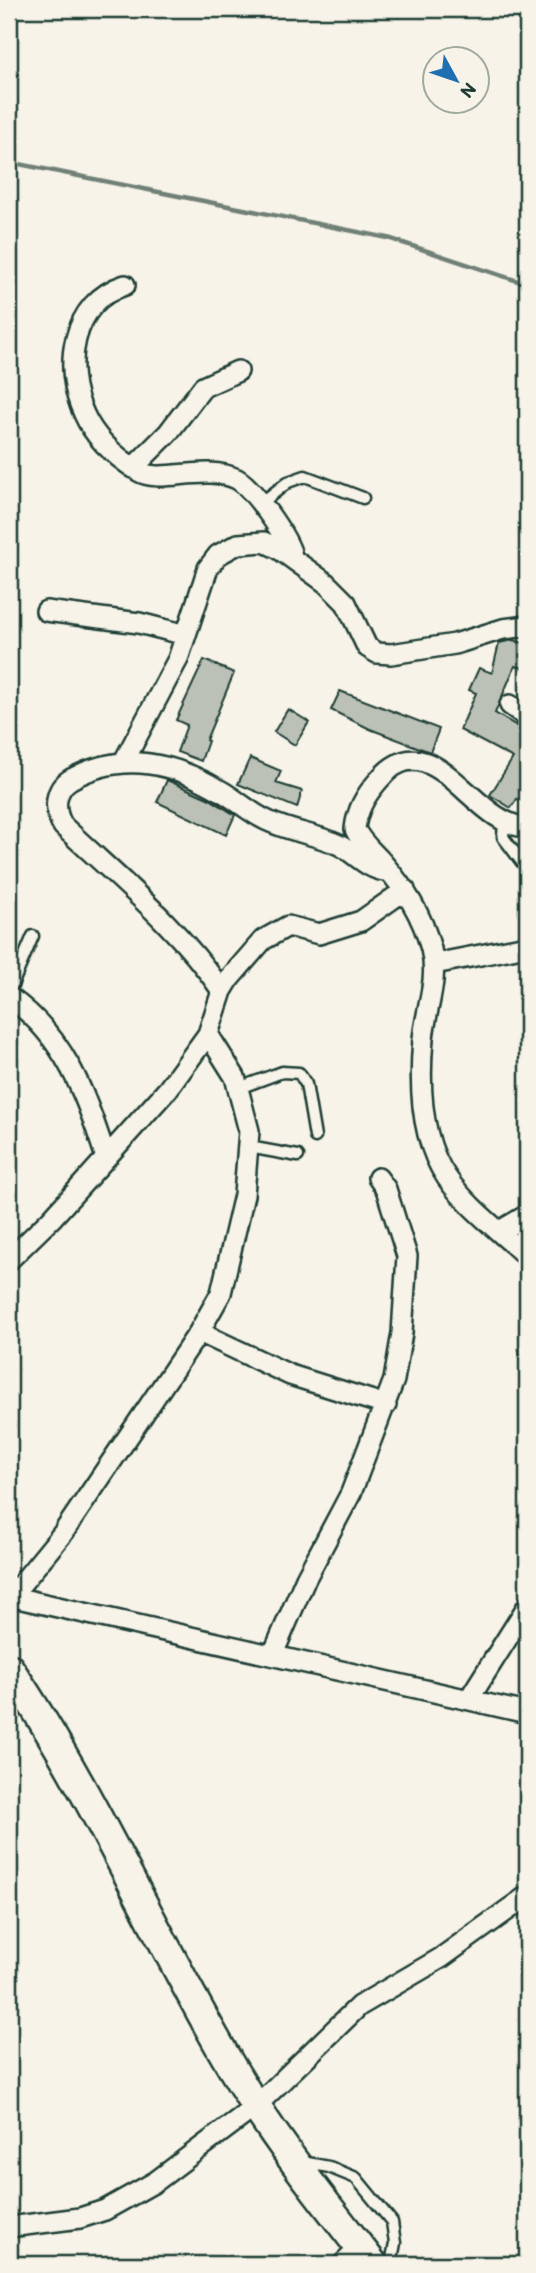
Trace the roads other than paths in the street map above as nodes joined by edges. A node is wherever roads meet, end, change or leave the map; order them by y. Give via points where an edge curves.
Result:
1 (125, 285) dead end
2 (238, 371) dead end
3 (133, 468) junction
4 (363, 498) dead end
5 (261, 504) junction
6 (292, 557) junction
7 (46, 611) dead end
8 (527, 626) edge
9 (186, 635) junction
10 (510, 705) dead end
11 (527, 717) edge
12 (123, 762) junction
13 (504, 821) junction
14 (526, 830) edge
15 (527, 869) edge
16 (390, 872) junction
17 (405, 890) junction
18 (33, 936) dead end
19 (527, 946) edge
20 (434, 964) junction
21 (222, 991) junction
22 (9, 994) edge
23 (18, 1009) edge
24 (208, 1034) junction
25 (239, 1088) junction
26 (315, 1137) dead end
27 (249, 1147) junction
28 (298, 1156) dead end
29 (106, 1158) junction
30 (378, 1178) dead end
31 (527, 1215) edge
32 (500, 1231) junction
33 (527, 1256) edge
34 (9, 1260) edge
35 (199, 1332) junction
36 (386, 1405) junction
37 (9, 1597) edge
38 (527, 1607) edge
39 (273, 1654) junction
40 (9, 1668) edge
41 (469, 1699) junction
42 (527, 1713) edge
43 (527, 1896) edge
44 (256, 2106) junction
45 (293, 2161) junction
46 (9, 2227) edge
47 (359, 2259) edge
48 (391, 2264) edge

1 - 3 street via 103,294 91,306 75,339 72,363 75,388 89,424 105,446
2 - 3 street via 203,387 168,433
3 - 5 street via 147,475 225,475 248,487
4 - 5 lane via 305,476 288,482
5 - 6 street
6 - 8 street via 341,596 367,647 377,653 455,644
6 - 9 street via 264,542 238,544 218,555 202,580
7 - 9 street via 139,623
9 - 12 street
10 - 11 street
12 - 16 street via 175,767 271,822 325,839 370,867
12 - 21 street via 66,782 57,798 59,819 132,888
13 - 14 street
13 - 15 lane via 507,846
13 - 16 street via 438,768 414,760 394,765 361,805 355,829
16 - 17 street
17 - 20 street via 424,926
17 - 21 street via 361,922 319,934 288,926 276,930 250,954
18 - 22 lane
19 - 20 street
20 - 32 street via 423,1036 424,1110 448,1179
21 - 24 street
22 - 23 street
23 - 29 street via 52,1037 77,1075
24 - 25 street
24 - 29 street via 168,1090
25 - 26 lane via 282,1072 299,1073 306,1084
25 - 27 street
27 - 28 lane
27 - 35 street via 228,1273
29 - 34 street
30 - 36 street via 386,1189 407,1256 402,1333
31 - 32 street
32 - 33 street
35 - 36 street via 290,1375
35 - 37 street via 63,1533
36 - 39 street via 351,1493
37 - 39 street
38 - 41 street
39 - 41 street
40 - 44 street via 92,1808 166,1951
41 - 42 street
43 - 44 street via 442,1958 359,2006
44 - 45 street
44 - 46 street via 155,2182 105,2210 80,2218
45 - 47 street
45 - 48 lane via 329,2167 356,2178 392,2222 396,2243

